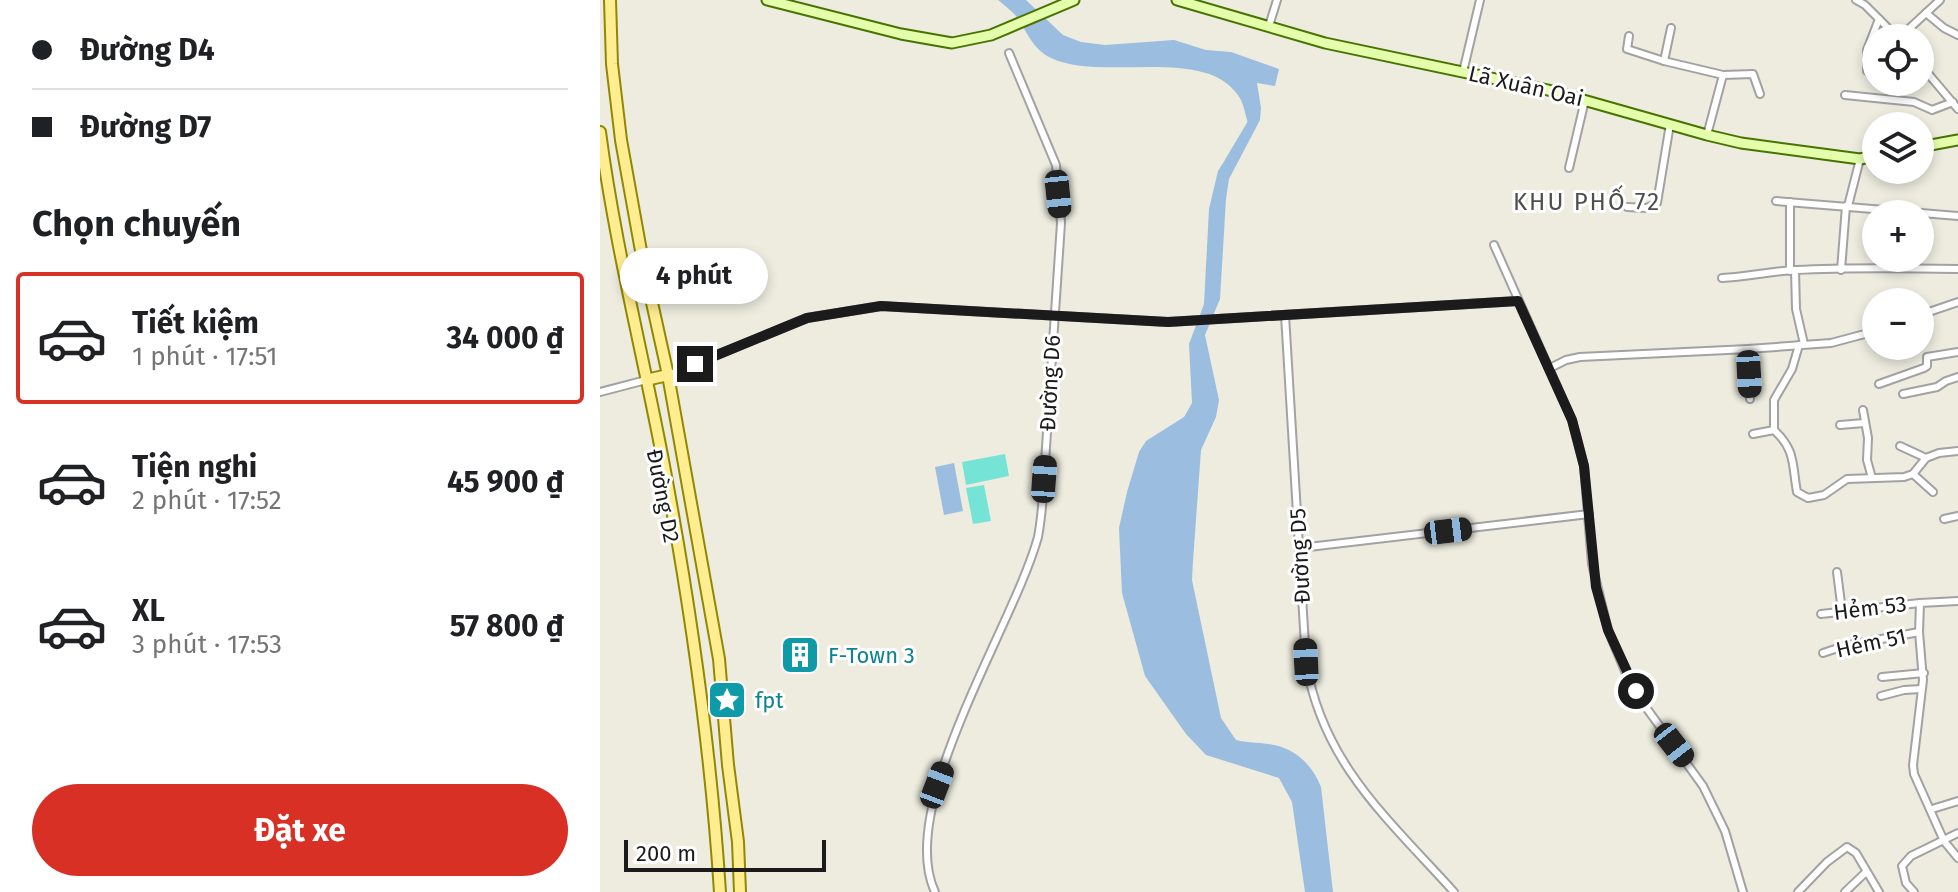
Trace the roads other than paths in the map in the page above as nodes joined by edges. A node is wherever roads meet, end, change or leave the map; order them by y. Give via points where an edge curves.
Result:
1 (610, 0) edge
2 (767, 0) edge
3 (1074, 0) edge
4 (1177, 0) edge
5 (1277, 0) edge
6 (1480, 0) edge
7 (1856, 0) edge
8 (1940, 0) edge
9 (1191, 2) edge
10 (1866, 2) edge
11 (1926, 13) junction
12 (1879, 19) junction
13 (1877, 24) edge
14 (1884, 24) edge
15 (1914, 24) edge
16 (1269, 26) junction
17 (1671, 28) dead end
18 (1958, 35) edge
19 (1629, 36) dead end
20 (1009, 53) dead end
21 (1664, 61) junction
22 (1463, 72) junction
23 (1723, 75) junction
24 (1934, 80) edge
25 (1760, 94) dead end
26 (1845, 95) dead end
27 (1585, 100) junction
28 (1953, 102) junction
29 (1958, 109) edge
30 (1670, 124) junction
31 (600, 132) edge
32 (1707, 135) junction
33 (1958, 140) edge
34 (1934, 144) edge
35 (1860, 159) joint
36 (600, 167) edge
37 (1569, 168) dead end
38 (1776, 201) dead end
39 (1790, 202) junction
40 (1847, 206) junction
41 (1627, 207) dead end
42 (1958, 216) edge
43 (1494, 245) dead end
44 (1958, 269) edge
45 (1792, 270) junction
46 (1841, 270) junction
47 (1722, 278) dead end
48 (1518, 301) junction
49 (1958, 302) edge
50 (1934, 310) edge
51 (1054, 315) junction
52 (1285, 315) junction
53 (636, 335) junction
54 (1862, 335) edge
55 (1802, 345) junction
56 (1748, 349) junction
57 (1958, 352) edge
58 (1550, 368) junction
59 (668, 375) junction
60 (1958, 377) edge
61 (646, 380) junction
62 (1879, 384) dead end
63 (600, 392) edge
64 (1903, 394) dead end
65 (1750, 399) dead end
66 (1863, 410) dead end
67 (1864, 423) junction
68 (1840, 425) dead end
69 (1774, 430) junction
70 (1753, 434) dead end
71 (1900, 446) dead end
72 (1958, 451) edge
73 (1926, 458) junction
74 (1913, 474) junction
75 (1872, 478) junction
76 (1933, 492) dead end
77 (1589, 514) junction
78 (1958, 516) edge
79 (1944, 519) dead end
80 (1300, 548) junction
81 (1837, 572) dead end
82 (1958, 601) edge
83 (1920, 603) junction
84 (1842, 611) junction
85 (710, 612) junction
86 (1821, 614) dead end
87 (689, 616) junction
88 (1919, 632) junction
89 (1823, 653) dead end
90 (1924, 673) junction
91 (1882, 677) dead end
92 (1921, 689) junction
93 (1881, 696) dead end
94 (732, 795) junction
95 (712, 798) junction
96 (1958, 801) edge
97 (1932, 809) junction
98 (714, 818) junction
99 (1958, 833) edge
100 (1944, 841) junction
101 (738, 842) junction
102 (1958, 858) edge
103 (1866, 872) junction
104 (713, 892) edge
105 (720, 892) edge
106 (740, 892) edge
107 (746, 892) edge
108 (935, 892) edge
109 (1454, 892) edge
110 (1743, 892) edge
111 (1798, 892) edge
112 (1845, 892) edge
113 (1879, 892) edge
114 (1914, 892) edge

1 - 59 main road, Đường D2 via 617,108
2 - 3 main road via 941,42 963,42
4 - 9 main road, Lã Xuân Oai
5 - 16 street
6 - 22 street
7 - 10 street
8 - 11 street
9 - 16 main road, Lã Xuân Oai
10 - 12 street
11 - 15 street
11 - 18 street
12 - 13 street
12 - 14 street
16 - 22 main road, Lã Xuân Oai
17 - 21 street
19 - 21 street via 1628,50
20 - 51 street, Đường D6 via 1056,165 1061,223
21 - 23 street
22 - 27 main road, Lã Xuân Oai
23 - 25 street via 1751,73
23 - 32 street
24 - 28 street
26 - 28 street via 1914,102 1932,110
27 - 30 main road, Lã Xuân Oai
27 - 37 street
28 - 29 street
30 - 32 main road, Lã Xuân Oai
30 - 41 street via 1657,203
31 - 53 main road, Đường D2
32 - 35 main road, Lã Xuân Oai
33 - 34 main road
35 - 40 street
36 - 53 main road, Đường D2 via 629,326
38 - 39 street
39 - 40 street
39 - 45 street
40 - 42 street
40 - 46 street
43 - 48 street
44 - 46 street
45 - 46 street
45 - 47 street
45 - 55 street
48 - 52 street
48 - 58 street
49 - 50 street
51 - 52 street via 1168,322
51 - 59 street via 857,308 807,318
51 - 108 street, Đường D6 via 1038,535 937,785 927,860
52 - 80 street, Đường D5
53 - 61 main road, Đường D2
54 - 55 street
55 - 56 street
55 - 69 street via 1774,400
56 - 58 street via 1580,357
56 - 65 street
57 - 62 street via 1927,357 1924,368
58 - 77 street via 1579,444
59 - 61 main road
59 - 85 main road, Đường D2
60 - 64 street
61 - 63 street
61 - 87 main road, Đường D2
66 - 67 street
67 - 68 street
67 - 75 street
69 - 70 street
69 - 75 street via 1789,445 1802,497 1824,495 1847,479
71 - 73 street
72 - 73 street
73 - 74 street
74 - 75 street
74 - 76 street
77 - 80 street
77 - 110 street via 1596,587 1616,651 1645,706 1703,786 1725,831
78 - 79 street
80 - 109 street, Đường D5 via 1306,662 1321,723 1350,775
81 - 84 street
82 - 83 street, Hẻm 53
83 - 84 street, Hẻm 53
83 - 88 street
84 - 86 street, Hẻm 53
85 - 87 main road
85 - 94 main road, Đường D2
87 - 95 main road, Đường D2
88 - 89 street, Hẻm 51
88 - 90 street
90 - 91 street
90 - 92 street
92 - 93 street
92 - 97 street via 1913,765
94 - 95 main road
94 - 101 main road, Đường D2
95 - 98 main road, Đường D2
96 - 97 street
97 - 100 street
98 - 104 main road, Đường D2
98 - 105 main road, Đường D2
99 - 100 street
100 - 102 street
100 - 114 street via 1902,866
101 - 106 main road, Đường D2
101 - 107 main road, Đường D2 via 744,849
103 - 111 street via 1847,847
103 - 112 street
103 - 113 street

